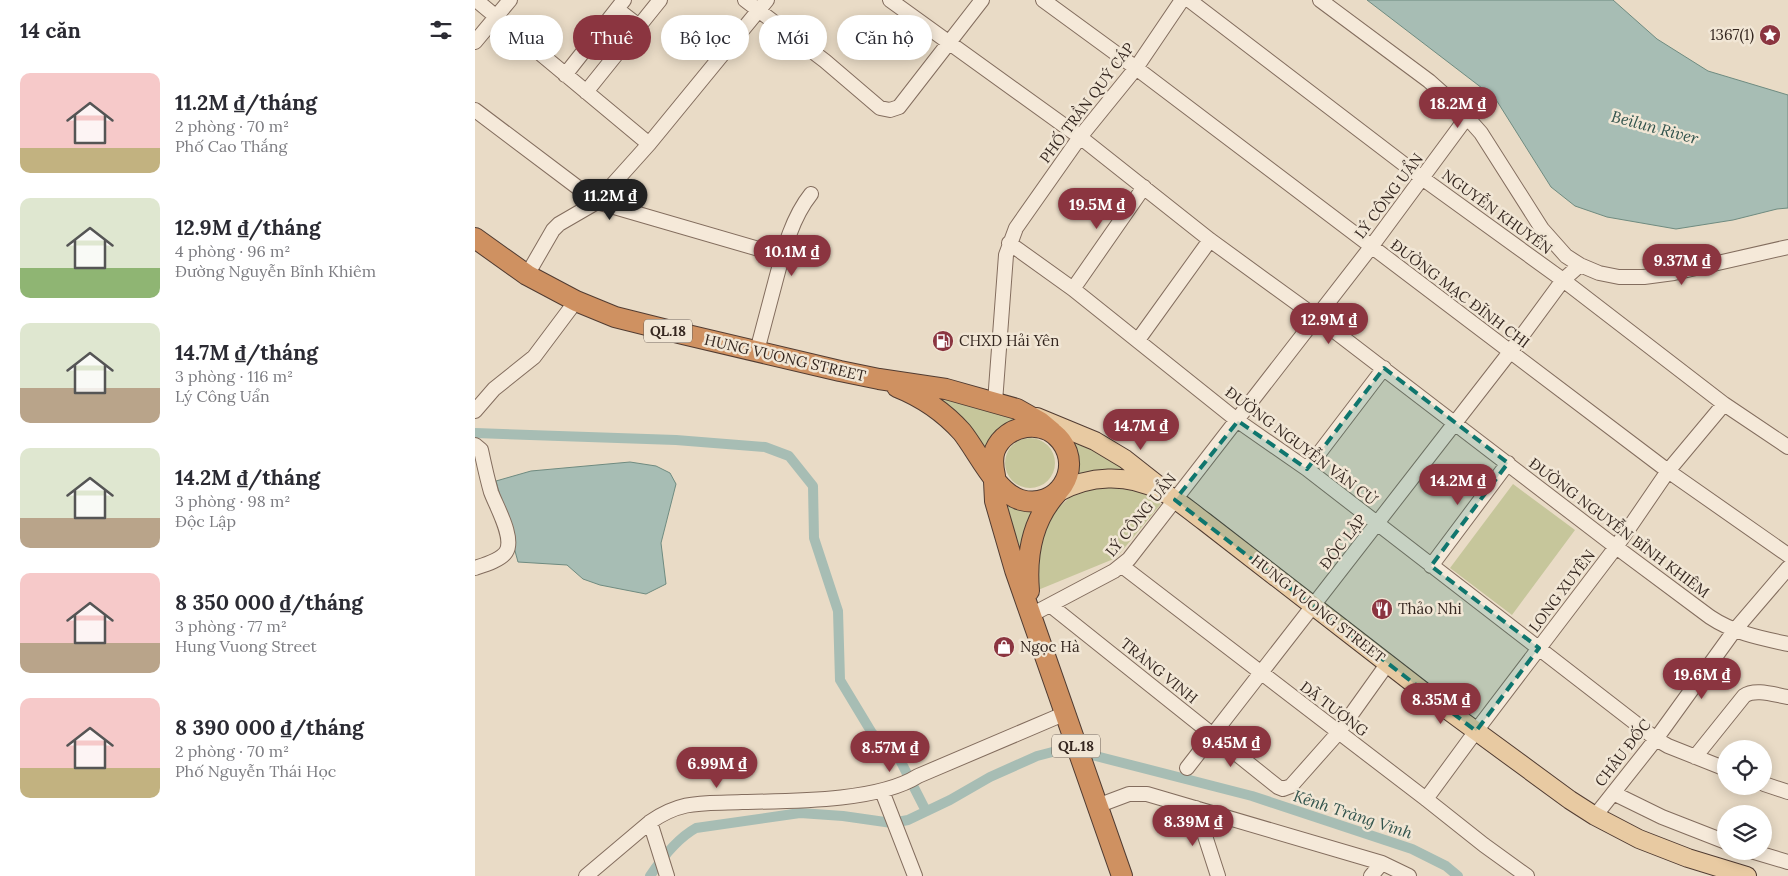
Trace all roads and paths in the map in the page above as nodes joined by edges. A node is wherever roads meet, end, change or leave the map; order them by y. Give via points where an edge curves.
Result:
1 (476, 0) edge
2 (510, 0) edge
3 (660, 0) edge
4 (745, 0) edge
5 (890, 0) edge
6 (982, 0) edge
7 (1043, 0) edge
8 (1182, 0) edge
9 (1189, 0) edge
10 (1320, 0) edge
11 (620, 5) edge
12 (763, 5) edge
13 (495, 15) edge
14 (497, 15) edge
15 (629, 15) edge
16 (648, 15) edge
17 (490, 23) edge
18 (475, 42) edge
19 (949, 43) junction
20 (547, 60) edge
21 (612, 60) edge
22 (1136, 68) junction
23 (565, 75) junction
24 (586, 92) junction
25 (475, 110) edge
26 (1467, 117) junction
27 (1079, 137) junction
28 (649, 144) junction
29 (1422, 178) junction
30 (1144, 187) junction
31 (811, 194) dead end
32 (597, 202) junction
33 (475, 238) edge
34 (1210, 240) junction
35 (1009, 243) junction
36 (1371, 247) junction
37 (1788, 247) edge
38 (783, 256) junction
39 (1580, 265) junction
40 (527, 275) junction
41 (1563, 280) junction
42 (1073, 289) junction
43 (576, 301) junction
44 (1316, 317) junction
45 (1138, 340) junction
46 (757, 351) junction
47 (1510, 352) junction
48 (1384, 368) junction
49 (879, 379) junction
50 (995, 402) junction
51 (1724, 404) junction
52 (1017, 409) junction
53 (475, 411) edge
54 (1238, 421) junction
55 (1455, 423) junction
56 (1045, 428) junction
57 (1083, 434) junction
58 (475, 445) edge
59 (1788, 447) edge
60 (1508, 463) junction
61 (1307, 469) junction
62 (1668, 471) junction
63 (995, 481) junction
64 (1057, 493) junction
65 (1175, 500) junction
66 (1377, 524) junction
67 (1616, 547) junction
68 (1788, 555) edge
69 (1122, 566) junction
70 (1431, 566) junction
71 (475, 568) edge
72 (1788, 568) edge
73 (1050, 605) junction
74 (1313, 606) junction
75 (1031, 615) junction
76 (1734, 631) junction
77 (1788, 644) edge
78 (1539, 648) junction
79 (1389, 663) junction
80 (1261, 673) junction
81 (1788, 697) edge
82 (1066, 713) junction
83 (1476, 731) junction
84 (1338, 733) junction
85 (1213, 735) junction
86 (1656, 739) junction
87 (1695, 757) junction
88 (1717, 766) edge
89 (1187, 768) dead end
90 (1772, 787) edge
91 (882, 791) junction
92 (1788, 792) edge
93 (1613, 793) junction
94 (1426, 799) junction
95 (1097, 806) junction
96 (1196, 808) junction
97 (1595, 816) junction
98 (650, 822) junction
99 (1717, 838) edge
100 (1772, 857) edge
101 (1788, 862) edge
102 (1382, 863) junction
103 (667, 873) edge
104 (1523, 875) edge
105 (586, 876) edge
106 (915, 876) edge
107 (1122, 876) edge
108 (1218, 876) edge
109 (1371, 876) edge
110 (1409, 876) edge
111 (1747, 876) edge

1 - 13 street
2 - 14 street
3 - 16 street
4 - 12 street
5 - 19 street, ĐƯỜNG NGUYỄN BỈNH KHIÊM
6 - 19 street
7 - 22 street, ĐƯỜNG MẠC ĐĨNH CHI
8 - 22 street, PHỐ TRẦN QUÝ CÁP
9 - 29 street, NGUYỄN KHUYẾN
10 - 26 street via 1429,81
11 - 15 street
11 - 23 street
12 - 19 street via 880,108 890,110 899,107
12 - 28 street
17 - 18 street
19 - 27 street, ĐƯỜNG NGUYỄN BỈNH KHIÊM
20 - 23 street
21 - 24 street
22 - 27 street, PHỐ TRẦN QUÝ CÁP
22 - 36 street, ĐƯỜNG MẠC ĐĨNH CHI
23 - 24 street
24 - 28 street
25 - 32 street
26 - 29 street, LÝ CÔNG UẨN
26 - 39 street via 1481,133 1542,230 1566,256
27 - 30 street, ĐƯỜNG NGUYỄN BỈNH KHIÊM
27 - 35 street, PHỐ TRẦN QUÝ CÁP
28 - 32 street
29 - 36 street, LÝ CÔNG UẨN
29 - 41 street, NGUYỄN KHUYẾN
30 - 34 street, ĐƯỜNG NGUYỄN BỈNH KHIÊM
30 - 42 street
31 - 38 street via 795,222
32 - 38 street
32 - 40 street via 553,230
33 - 40 highway, HUNG VUONG STREET / QL.18
34 - 44 street, ĐƯỜNG NGUYỄN BỈNH KHIÊM
34 - 45 street
35 - 42 street, ĐƯỜNG NGUYỄN VĂN CỪ
35 - 50 street, PHỐ TRẦN QUÝ CÁP
36 - 44 street, LÝ CÔNG UẨN
36 - 47 street, ĐƯỜNG MẠC ĐĨNH CHI
37 - 39 street via 1644,277 1619,277
38 - 46 street
39 - 41 street, ĐỘC LẬP
40 - 43 highway, HUNG VUONG STREET / QL.18
41 - 47 street, ĐỘC LẬP
41 - 51 street, NGUYỄN KHUYẾN
42 - 45 street, ĐƯỜNG NGUYỄN VĂN CỪ
43 - 46 highway, HUNG VUONG STREET / QL.18 via 615,317
43 - 53 street via 534,357 494,389
44 - 48 street, ĐƯỜNG NGUYỄN BỈNH KHIÊM
44 - 54 street, LÝ CÔNG UẨN
45 - 54 street, ĐƯỜNG NGUYỄN VĂN CỪ
46 - 49 highway, HUNG VUONG STREET / QL.18
47 - 55 street, ĐỘC LẬP
47 - 62 street, ĐƯỜNG MẠC ĐĨNH CHI
48 - 55 street, ĐƯỜNG NGUYỄN BỈNH KHIÊM
48 - 61 street
49 - 50 highway via 931,386
49 - 63 highway via 933,405 969,441
50 - 52 highway
51 - 59 street, NGUYỄN KHUYẾN
51 - 62 street, LONG XUYÊN
52 - 56 highway
52 - 57 main road
54 - 61 street, ĐƯỜNG NGUYỄN VĂN CỪ
54 - 65 street, LÝ CÔNG UẨN
55 - 60 street, ĐƯỜNG NGUYỄN BỈNH KHIÊM
55 - 66 street, ĐỘC LẬP
56 - 57 main road
56 - 63 highway via 1024,426 1002,439 995,450
56 - 64 highway via 1063,445 1069,461 1068,473
57 - 65 main road via 1142,471
58 - 71 street via 481,450 491,493 505,526 508,546 503,556
60 - 67 street, ĐƯỜNG NGUYỄN BỈNH KHIÊM
60 - 70 street
61 - 66 street, ĐƯỜNG NGUYỄN VĂN CỪ
62 - 67 street, LONG XUYÊN
62 - 68 street, ĐƯỜNG MẠC ĐĨNH CHI
63 - 64 highway via 1010,496 1021,500 1034,502
63 - 75 highway via 1015,570
64 - 65 main road via 1085,481 1117,478 1147,485
64 - 75 highway via 1037,523 1030,544
65 - 69 street, LÝ CÔNG UẨN
65 - 74 main road, HUNG VUONG STREET
66 - 70 street, ĐƯỜNG NGUYỄN VĂN CỪ
66 - 74 street, ĐỘC LẬP
67 - 76 street, ĐƯỜNG NGUYỄN BỈNH KHIÊM via 1710,617
67 - 78 street, LONG XUYÊN
69 - 73 street, LÝ CÔNG UẨN
69 - 80 street, DÃ TƯỢNG
70 - 78 street, ĐƯỜNG NGUYỄN VĂN CỪ
72 - 76 street, CHÂU ĐỐC
73 - 75 street, LÝ CÔNG UẨN
73 - 85 street, TRÀNG VINH
74 - 79 main road, HUNG VUONG STREET
74 - 80 street, ĐỘC LẬP
75 - 82 highway, QL.18
76 - 77 street, ĐƯỜNG NGUYỄN BỈNH KHIÊM
76 - 86 street, CHÂU ĐỐC
78 - 83 street, LONG XUYÊN
78 - 86 street, ĐƯỜNG NGUYỄN VĂN CỪ
79 - 83 main road, HUNG VUONG STREET
79 - 84 street, TRÀNG VINH
80 - 84 street, DÃ TƯỢNG
80 - 85 street, ĐỘC LẬP
81 - 87 street via 1748,693
82 - 91 street
82 - 95 highway, QL.18
83 - 94 street, LONG XUYÊN
83 - 97 main road, HUNG VUONG STREET
84 - 85 street, TRÀNG VINH via 1291,786 1283,789
84 - 94 street, DÃ TƯỢNG
85 - 89 street, ĐỘC LẬP
86 - 87 street, ĐƯỜNG NGUYỄN VĂN CỪ
86 - 93 street, CHÂU ĐỐC
87 - 88 street, ĐƯỜNG NGUYỄN VĂN CỪ
90 - 92 street
91 - 98 street via 801,800 681,806
91 - 106 street
93 - 97 street, CHÂU ĐỐC
93 - 99 street
94 - 104 street, DÃ TƯỢNG
95 - 96 street via 1129,794 1147,794
95 - 107 highway, QL.18
96 - 102 street
96 - 108 street
97 - 111 main road, HUNG VUONG STREET via 1661,848
98 - 103 street
98 - 105 street
100 - 101 street
102 - 109 street
102 - 110 street

